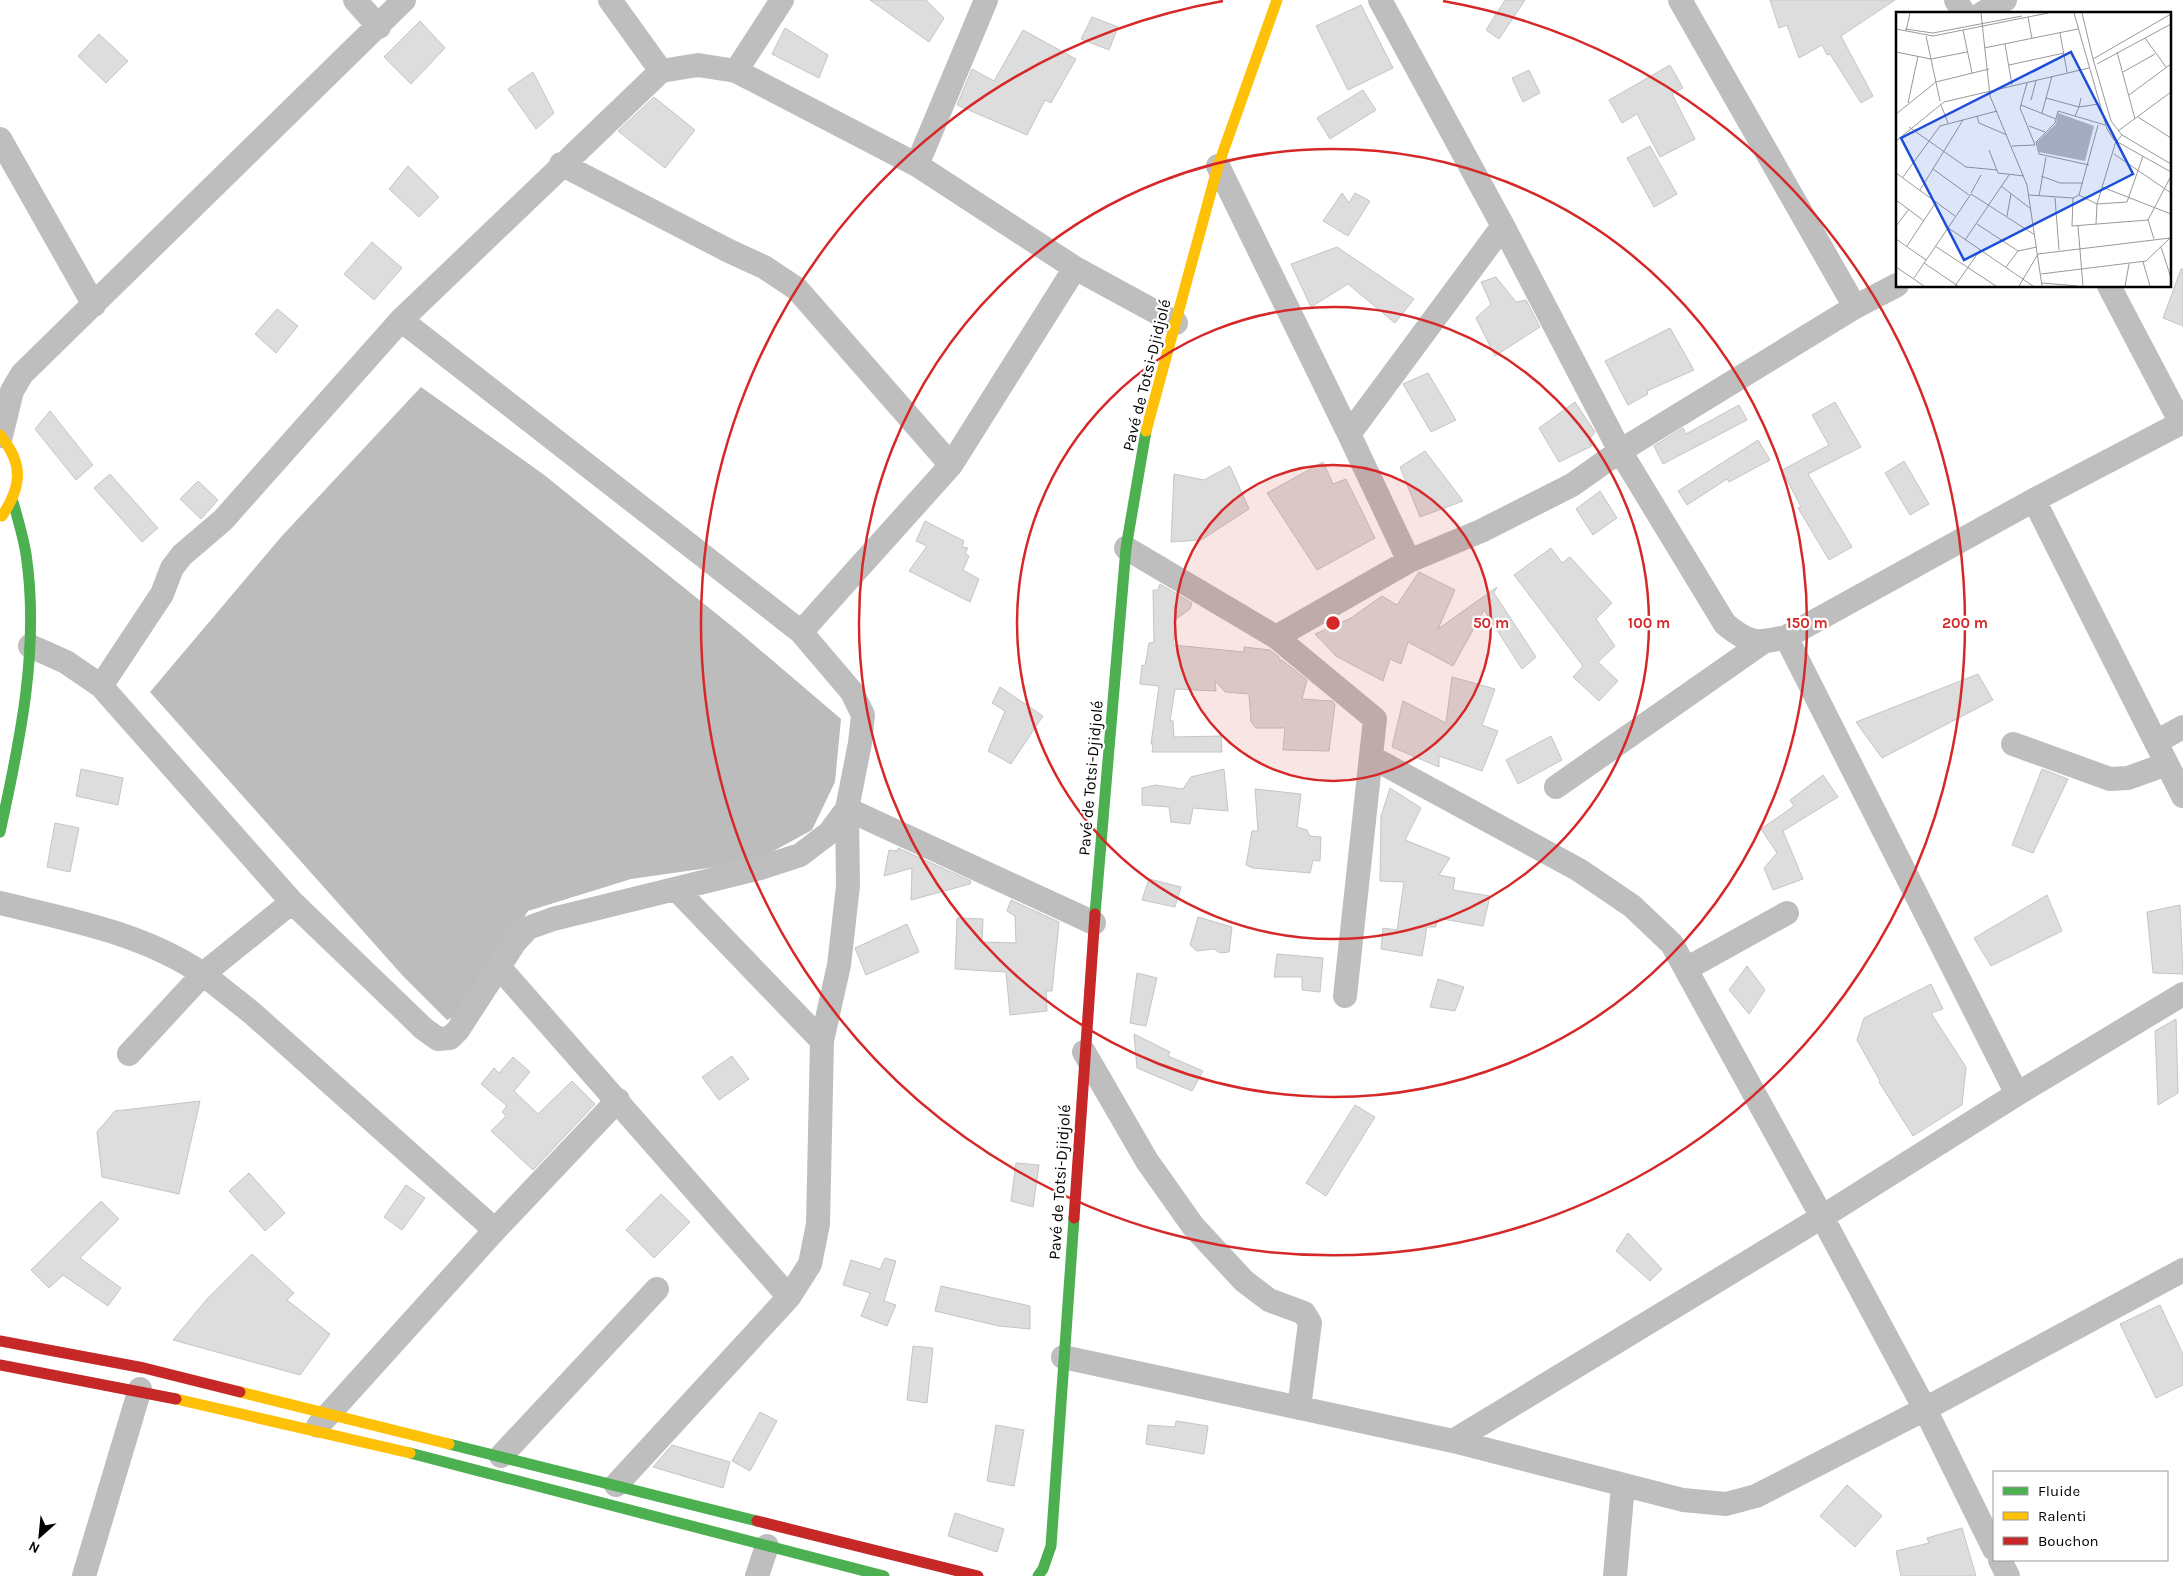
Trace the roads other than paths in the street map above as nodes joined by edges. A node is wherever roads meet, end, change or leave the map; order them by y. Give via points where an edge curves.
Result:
1 (355, 0) edge
2 (404, 0) edge
3 (610, 0) edge
4 (782, 0) edge
5 (986, 0) edge
6 (1277, 0) edge
7 (1380, 0) edge
8 (1680, 0) edge
9 (1956, 0) edge
10 (2005, 0) edge
11 (1963, 12) edge
12 (1984, 12) edge
13 (379, 27) junction
14 (661, 71) junction
15 (736, 71) junction
16 (0, 139) edge
17 (561, 164) junction
18 (917, 165) junction
19 (1218, 166) junction
20 (1503, 226) junction
21 (1075, 268) junction
22 (1896, 285) edge
23 (2110, 288) edge
24 (94, 305) junction
25 (1855, 307) junction
26 (401, 320) junction
27 (1176, 323) junction
28 (2182, 423) edge
29 (1350, 434) junction
30 (1, 435) edge
31 (1620, 451) junction
32 (951, 464) junction
33 (2034, 500) junction
34 (13, 502) junction
35 (0, 518) edge
36 (1126, 548) junction
37 (1409, 561) junction
38 (801, 632) junction
39 (1276, 637) junction
40 (1786, 637) junction
41 (1762, 643) junction
42 (30, 646) junction
43 (101, 686) junction
44 (2183, 727) edge
45 (2156, 742) junction
46 (2013, 744) dead end
47 (1371, 757) junction
48 (2167, 764) junction
49 (1556, 787) dead end
50 (2183, 796) edge
51 (847, 809) junction
52 (0, 832) edge
53 (676, 889) junction
54 (292, 902) junction
55 (0, 903) edge
56 (1787, 913) dead end
57 (1094, 924) junction
58 (499, 967) junction
59 (1686, 969) junction
60 (203, 974) junction
61 (2183, 994) edge
62 (1345, 996) dead end
63 (822, 1041) junction
64 (1084, 1052) junction
65 (129, 1054) dead end
66 (2017, 1094) junction
67 (618, 1100) junction
68 (1822, 1217) junction
69 (495, 1230) junction
70 (2183, 1270) edge
71 (657, 1289) dead end
72 (788, 1297) junction
73 (0, 1341) edge
74 (1063, 1357) junction
75 (0, 1365) edge
76 (140, 1389) junction
77 (1299, 1408) junction
78 (1925, 1409) junction
79 (322, 1421) junction
80 (1453, 1440) junction
81 (501, 1456) junction
82 (616, 1485) junction
83 (1624, 1485) junction
84 (766, 1546) junction
85 (1993, 1546) edge
86 (2000, 1561) edge
87 (84, 1576) edge
88 (757, 1576) edge
89 (884, 1576) edge
90 (978, 1576) edge
91 (1038, 1576) edge
92 (1615, 1576) edge
93 (2008, 1576) edge

1 - 13 street
2 - 13 street
3 - 14 street
4 - 15 street
5 - 18 street
6 - 19 main road, Pavé de Totsi-Djidjolé
7 - 20 street
8 - 25 street
9 - 11 street
10 - 12 street
13 - 24 street
14 - 15 street via 698,65
14 - 17 street
15 - 18 street
16 - 24 street
17 - 26 street
17 - 32 street via 764,267 797,289
18 - 21 street
19 - 27 main road, Pavé de Totsi-Djidjolé
19 - 29 street
20 - 29 street
20 - 31 street
21 - 27 street
21 - 32 street
22 - 25 street
23 - 28 street
24 - 30 street via 19,378 12,391
25 - 31 street
26 - 38 street
26 - 43 street via 223,520 177,561 162,594
27 - 36 main road, Pavé de Totsi-Djidjolé via 1144,439
28 - 33 street
29 - 37 street
30 - 34 main road via 12,450 18,467 18,485
31 - 37 street via 1572,485 1481,532
31 - 41 street via 1725,624 1742,638
32 - 38 street
33 - 40 street
33 - 45 street
34 - 35 main road
34 - 42 main road via 27,559 31,602
36 - 39 street
36 - 57 main road, Pavé de Totsi-Djidjolé
37 - 39 street
38 - 51 street via 852,692 863,715
39 - 47 street via 1375,719
40 - 41 street
40 - 66 street
41 - 49 street
42 - 43 street via 66,662
42 - 52 main road via 23,716
43 - 54 street
44 - 45 street
45 - 48 street
46 - 48 street via 2110,779 2128,778
47 - 59 street via 1587,875 1646,918 1672,944
47 - 62 street
48 - 50 street
51 - 53 street via 829,833 800,855
51 - 57 street
51 - 63 street via 848,886 840,955
53 - 58 street via 528,928
53 - 63 street
54 - 58 street via 424,1029 438,1038 450,1038 458,1030
54 - 60 street
55 - 60 street via 126,936 180,958
56 - 59 street
57 - 64 main road, Pavé de Totsi-Djidjolé
58 - 67 street
59 - 68 street
60 - 65 street
60 - 69 street via 252,1013
61 - 66 street
63 - 72 street via 818,1224 810,1264
64 - 74 main road, Pavé de Totsi-Djidjolé
64 - 77 street via 1147,1161 1193,1226 1244,1281 1269,1300 1304,1313 1310,1323
66 - 68 street
67 - 69 street
67 - 72 street
68 - 78 street
68 - 80 street
69 - 79 street
70 - 78 street
71 - 81 street
72 - 82 street
73 - 79 main road via 144,1368
74 - 77 street
74 - 91 main road, Pavé de Totsi-Djidjolé via 1051,1546
75 - 76 main road
76 - 79 main road
76 - 87 street
77 - 80 street
78 - 83 street via 1756,1496 1726,1504 1683,1500
78 - 85 street
79 - 81 main road
79 - 84 main road
80 - 83 street
81 - 82 main road
82 - 90 main road
83 - 92 street
84 - 88 street
84 - 89 main road
86 - 93 street

